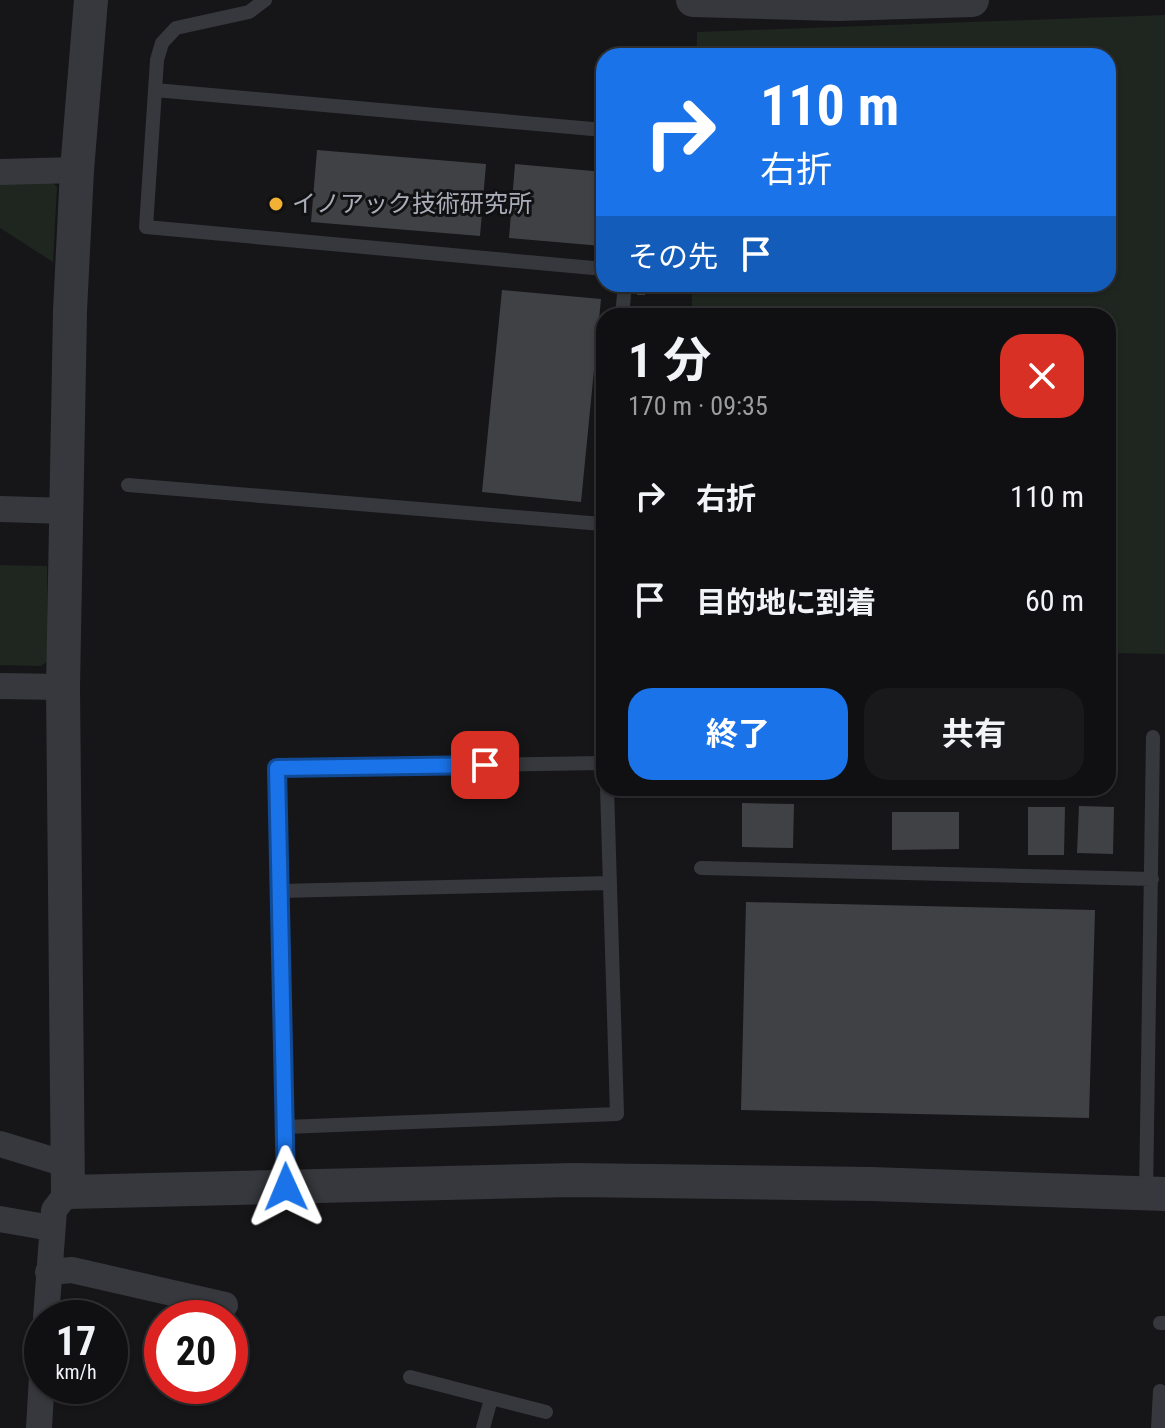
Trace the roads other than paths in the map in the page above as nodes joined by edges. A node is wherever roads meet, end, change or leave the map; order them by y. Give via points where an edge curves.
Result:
1 (91, 0) edge
2 (265, 0) edge
3 (693, 0) edge
4 (972, 0) edge
5 (155, 90) junction
6 (596, 129) edge
7 (77, 170) junction
8 (0, 172) edge
9 (596, 268) edge
10 (128, 485) dead end
11 (0, 509) edge
12 (67, 511) junction
13 (596, 524) edge
14 (0, 686) edge
15 (63, 687) junction
16 (1153, 737) dead end
17 (596, 763) edge
18 (1160, 771) edge
19 (607, 796) edge
20 (1159, 856) edge
21 (701, 868) dead end
22 (1152, 879) junction
23 (610, 883) junction
24 (280, 891) junction
25 (1149, 1010) junction
26 (1165, 1011) edge
27 (285, 1127) junction
28 (0, 1144) edge
29 (68, 1178) junction
30 (286, 1187) junction
31 (1155, 1194) edge
32 (0, 1219) edge
33 (51, 1228) junction
34 (48, 1272) junction
35 (47, 1300) edge
36 (203, 1300) edge
37 (410, 1377) dead end
38 (1160, 1391) dead end
39 (491, 1399) junction
40 (40, 1404) edge
41 (546, 1412) dead end
42 (39, 1428) edge
43 (483, 1428) edge
44 (1158, 1428) edge

1 - 7 street
2 - 5 lane via 249,12 176,28 162,43
3 - 4 street
5 - 6 lane
5 - 9 lane via 146,227
7 - 8 street
7 - 12 street
10 - 13 lane
11 - 12 street
12 - 15 street
14 - 15 street
15 - 29 street
16 - 18 lane
17 - 24 lane via 277,768
18 - 20 lane
19 - 23 lane
20 - 22 lane
21 - 22 lane
22 - 25 lane
23 - 24 lane
23 - 27 lane via 617,1114
24 - 27 lane
25 - 26 lane
25 - 31 lane
27 - 30 lane
28 - 29 street
29 - 30 street
29 - 33 street
30 - 31 street via 573,1180
32 - 33 street
33 - 34 street
34 - 35 street
34 - 36 street via 72,1270
37 - 39 lane
38 - 44 lane
39 - 41 lane
39 - 43 lane
40 - 42 street

